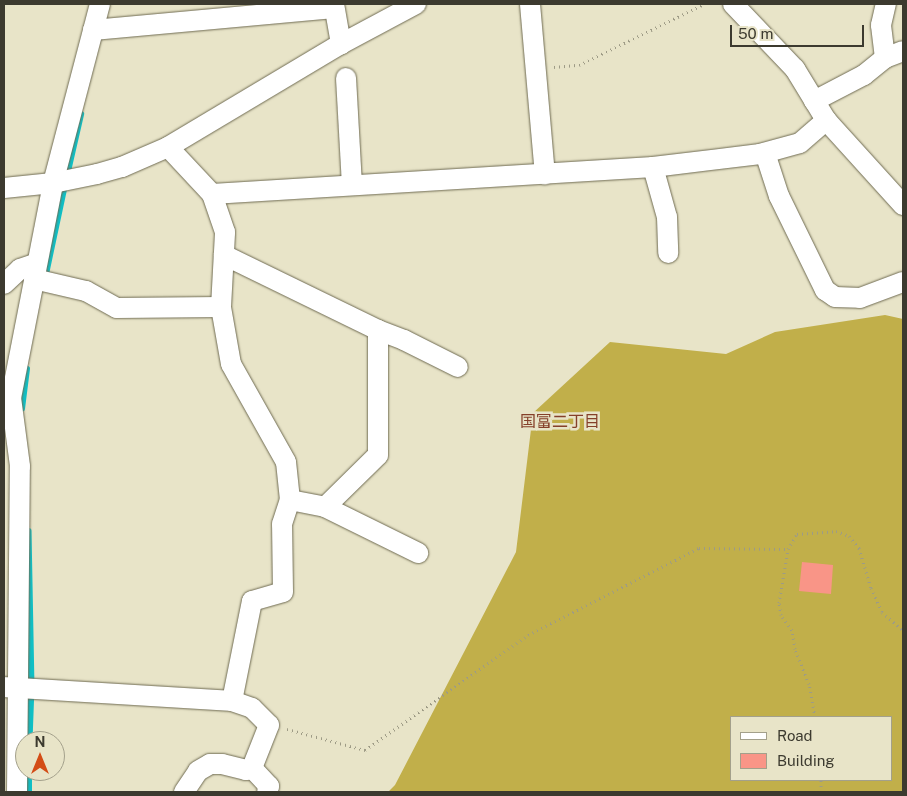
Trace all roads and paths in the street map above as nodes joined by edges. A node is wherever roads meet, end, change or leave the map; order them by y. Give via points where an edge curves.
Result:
1 (100, 4) edge
2 (416, 4) edge
3 (530, 4) edge
4 (704, 4) edge
5 (733, 4) edge
6 (886, 4) edge
7 (334, 6) edge
8 (100, 30) junction
9 (341, 44) junction
10 (894, 55) edge
11 (536, 69) junction
12 (346, 78) dead end
13 (814, 102) junction
14 (826, 120) junction
15 (168, 147) junction
16 (765, 153) junction
17 (653, 167) junction
18 (545, 174) junction
19 (61, 182) junction
20 (352, 185) junction
21 (4, 188) edge
22 (212, 194) junction
23 (903, 204) edge
24 (668, 254) dead end
25 (224, 255) junction
26 (39, 276) junction
27 (903, 282) edge
28 (4, 284) edge
29 (221, 307) junction
30 (378, 330) junction
31 (458, 367) dead end
32 (10, 429) edge
33 (290, 500) junction
34 (325, 508) junction
35 (788, 549) junction
36 (11, 552) edge
37 (418, 553) dead end
38 (903, 630) edge
39 (21, 689) edge
40 (232, 702) junction
41 (815, 716) edge
42 (268, 724) junction
43 (252, 768) junction
44 (17, 792) edge
45 (184, 792) edge
46 (266, 792) edge

1 - 8 street
2 - 9 street
3 - 11 street
4 - 11 path via 579,65
5 - 13 street via 795,69
6 - 10 street via 881,24
7 - 8 street
7 - 9 street
8 - 19 street
9 - 15 street
10 - 13 street
11 - 18 street
12 - 20 street
13 - 14 street
14 - 16 street via 800,143
14 - 23 street
15 - 19 street via 122,167
15 - 22 street
16 - 17 street
16 - 27 street via 779,196 825,290 835,297 860,298
17 - 18 street
17 - 24 street via 666,217
18 - 20 street
19 - 21 street
19 - 26 street
20 - 22 street
22 - 25 street via 225,232
25 - 29 street
25 - 30 street
26 - 28 street via 20,269
26 - 29 street via 86,291 117,308
26 - 32 street via 11,398
29 - 33 street via 231,364 286,462
30 - 31 street
30 - 34 street via 378,455
32 - 36 street via 20,466
33 - 34 street
33 - 40 street via 282,524 283,592 252,601
34 - 37 street
35 - 38 path via 797,534 836,531 849,536 859,548 882,612
35 - 41 path via 779,603 781,615 792,630
35 - 42 path via 698,548 528,635 365,750
36 - 39 street
39 - 40 street
39 - 44 street
40 - 42 street via 252,708
42 - 43 street
43 - 45 street via 246,770 210,764 198,771
43 - 46 street via 268,786

